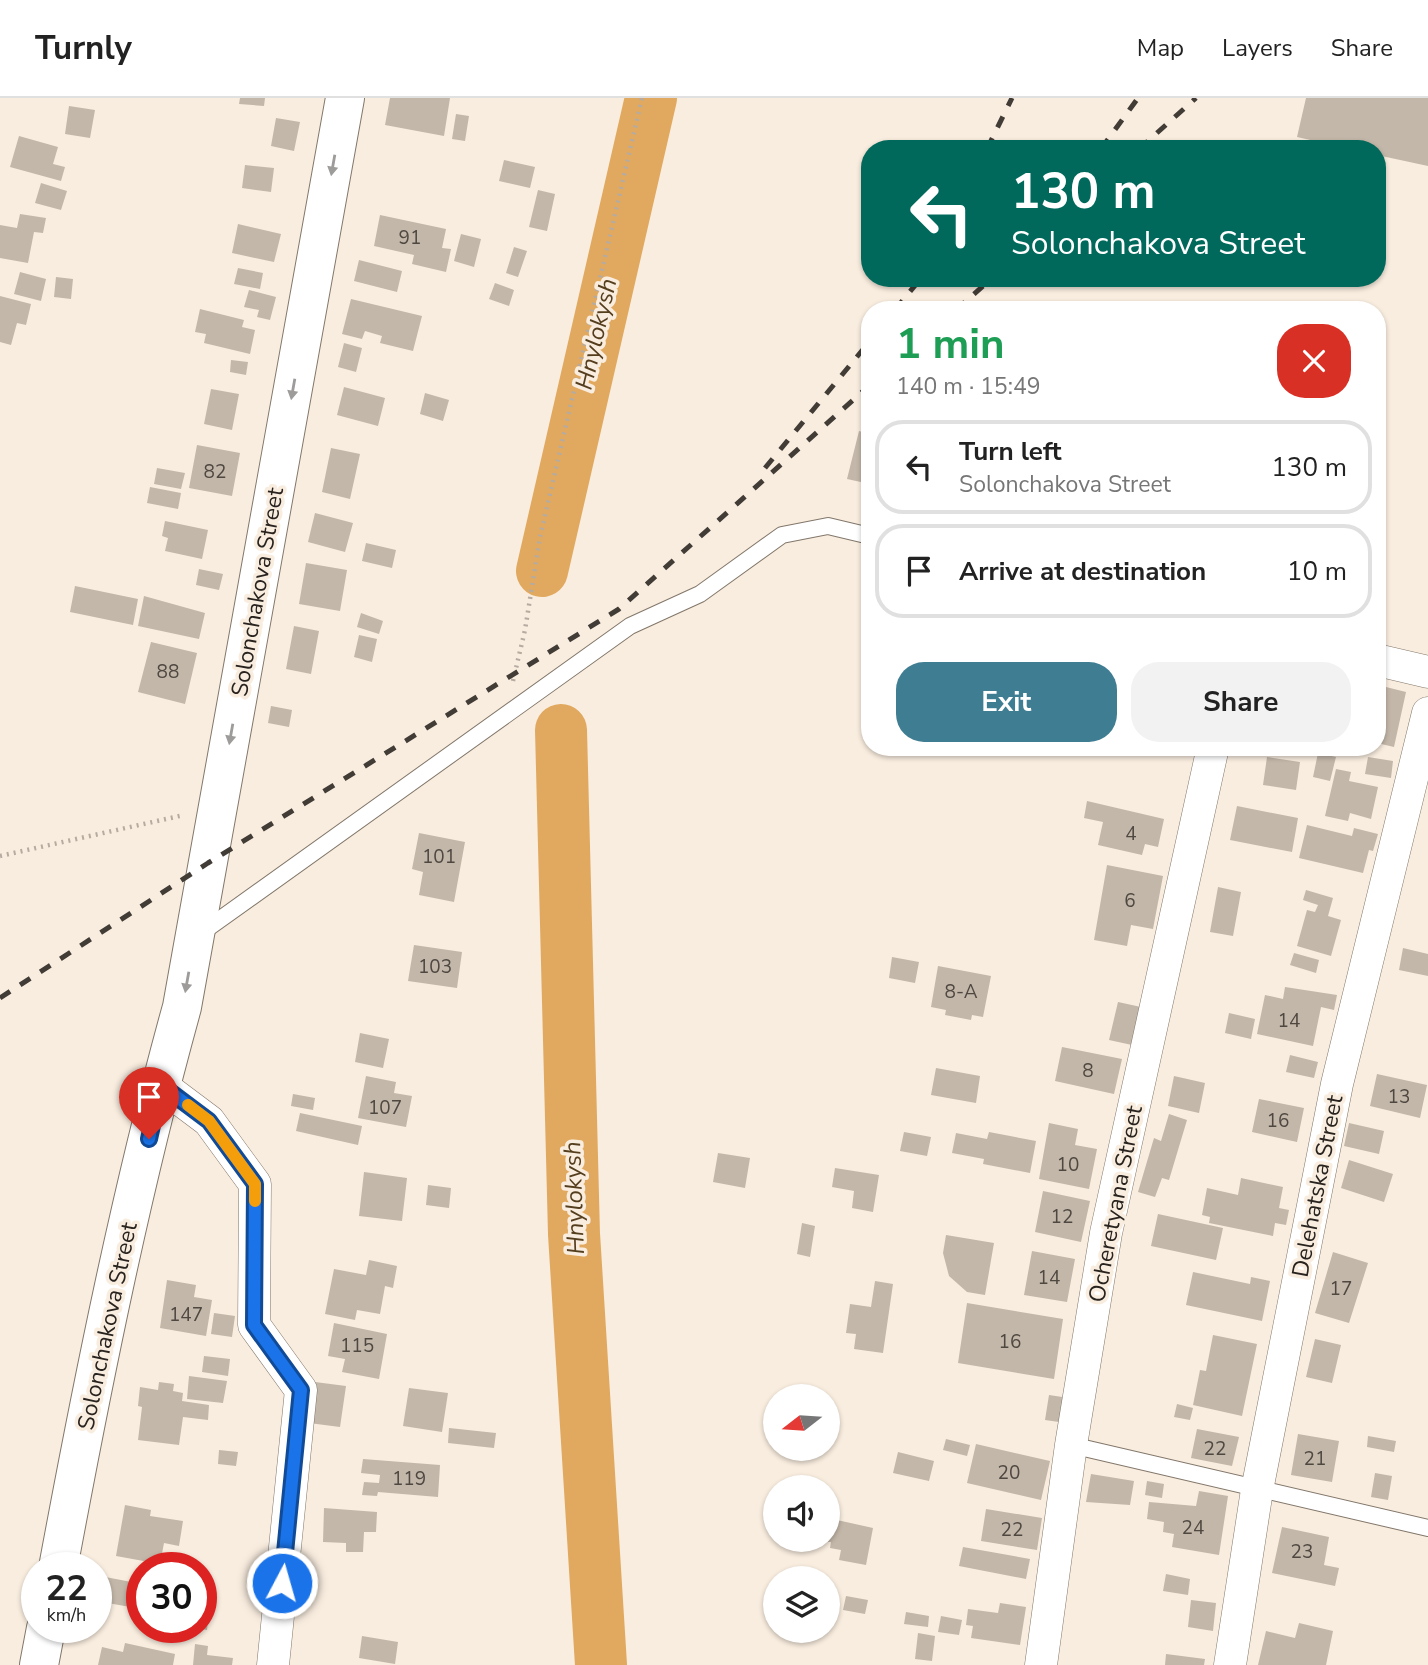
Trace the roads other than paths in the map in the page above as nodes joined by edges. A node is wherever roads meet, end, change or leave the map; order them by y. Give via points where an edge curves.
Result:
1 (345, 98) edge
2 (861, 534) edge
3 (1386, 662) edge
4 (1428, 672) edge
5 (1428, 713) edge
6 (1211, 756) edge
7 (195, 938) junction
8 (161, 1085) junction
9 (1071, 1445) junction
10 (1257, 1490) junction
11 (1428, 1528) edge
12 (61, 1552) edge
13 (43, 1643) edge
14 (39, 1665) edge
15 (274, 1665) edge
16 (1041, 1665) edge
17 (1230, 1665) edge

1 -> 7 main road, Solonchakova Street
2 - 7 lane via 828,526 782,535 700,594 630,626
3 - 4 street
5 - 10 street, Delehatska Street via 1337,1084
6 - 9 street, Ocheretyana Street via 1106,1233
7 -> 8 main road, Solonchakova Street
8 - 12 main road, Solonchakova Street via 88,1408
8 - 15 street via 209,1121 255,1184 254,1325 301,1390
9 - 10 lane
9 - 16 street, Ocheretyana Street
10 - 11 lane
10 - 17 street, Delehatska Street
13 - 14 main road

